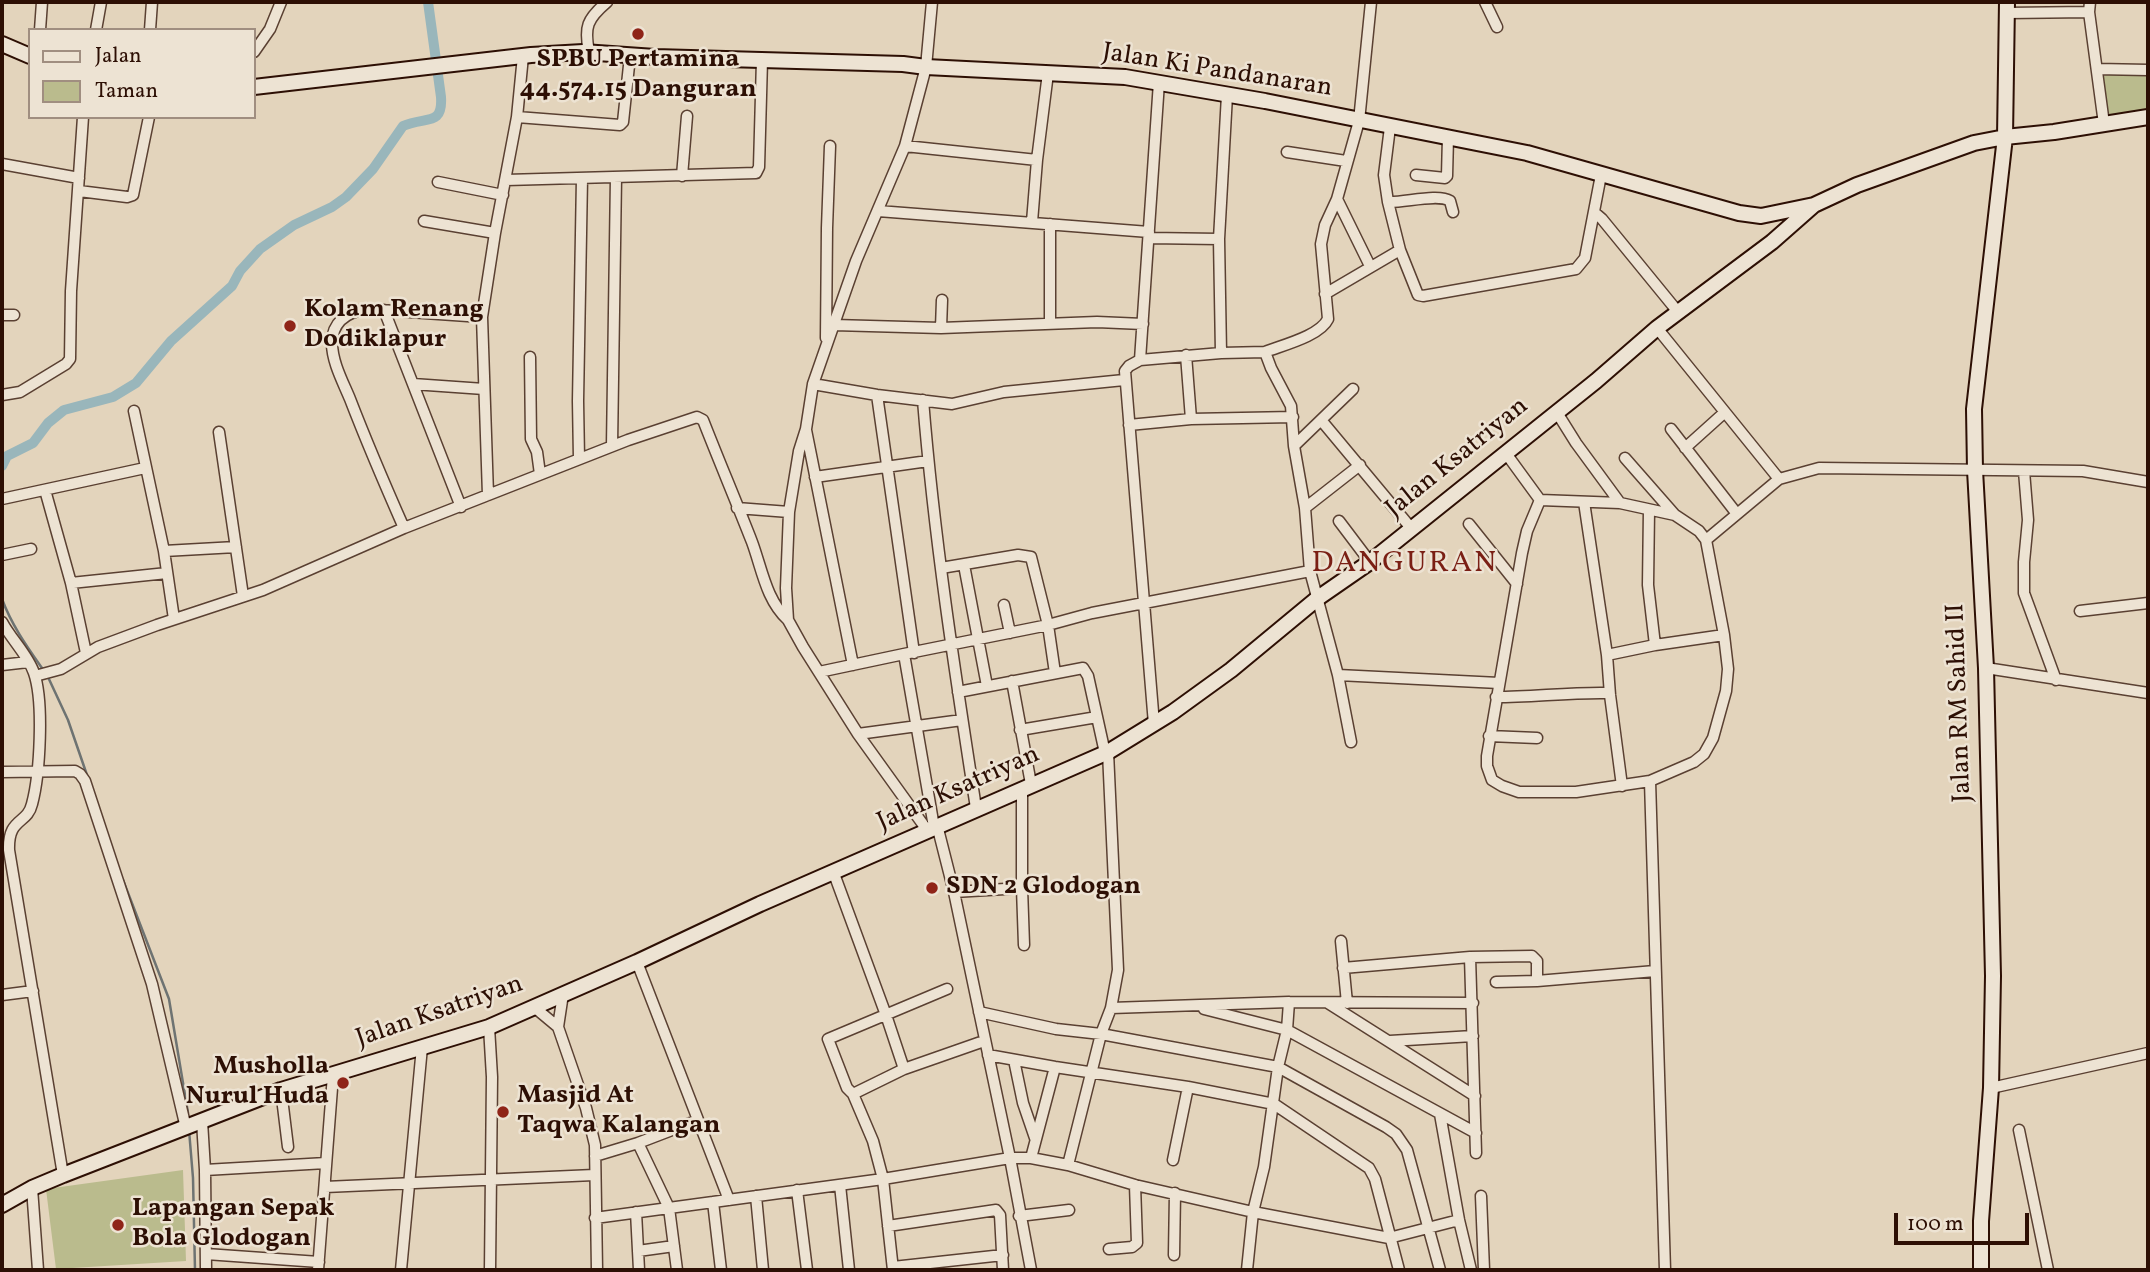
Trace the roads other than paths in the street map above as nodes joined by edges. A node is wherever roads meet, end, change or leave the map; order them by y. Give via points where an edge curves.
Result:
1 (42, 2) edge
2 (101, 2) edge
3 (152, 2) edge
4 (281, 2) edge
5 (607, 2) edge
6 (932, 2) edge
7 (1371, 2) edge
8 (1485, 2) edge
9 (2089, 7) edge
10 (2007, 8) edge
11 (1497, 27) dead end
12 (40, 28) edge
13 (96, 28) edge
14 (150, 28) edge
15 (2, 44) edge
16 (256, 49) edge
17 (589, 52) junction
18 (28, 55) edge
19 (523, 56) junction
20 (630, 56) junction
21 (762, 60) junction
22 (926, 67) junction
23 (2097, 69) junction
24 (2148, 70) edge
25 (1048, 72) junction
26 (1159, 82) junction
27 (256, 88) edge
28 (1227, 95) junction
29 (687, 116) dead end
30 (517, 117) junction
31 (2148, 117) edge
32 (83, 119) edge
33 (149, 119) edge
34 (1359, 121) junction
35 (2104, 124) junction
36 (1390, 127) junction
37 (1448, 137) junction
38 (2000, 138) junction
39 (830, 146) dead end
40 (905, 146) junction
41 (1286, 152) dead end
42 (1037, 160) junction
43 (1346, 161) junction
44 (2, 164) edge
45 (1416, 175) dead end
46 (1601, 175) junction
47 (682, 176) junction
48 (616, 177) junction
49 (79, 178) junction
50 (582, 178) junction
51 (506, 180) junction
52 (438, 183) dead end
53 (79, 191) junction
54 (503, 195) junction
55 (1337, 199) junction
56 (1388, 202) junction
57 (1814, 205) junction
58 (878, 211) junction
59 (1453, 212) dead end
60 (1595, 213) junction
61 (1761, 216) junction
62 (424, 221) dead end
63 (1032, 222) junction
64 (1050, 224) junction
65 (495, 233) junction
66 (1149, 235) junction
67 (1219, 239) junction
68 (1772, 242) junction
69 (1400, 250) junction
70 (1370, 266) junction
71 (1325, 294) junction
72 (943, 300) dead end
73 (384, 310) junction
74 (1678, 312) junction
75 (2, 315) edge
76 (14, 315) dead end
77 (482, 317) junction
78 (1050, 324) junction
79 (1143, 324) junction
80 (834, 325) junction
81 (1657, 327) junction
82 (941, 328) junction
83 (826, 347) junction
84 (1265, 352) junction
85 (1221, 353) junction
86 (1186, 355) junction
87 (530, 357) dead end
88 (1140, 360) junction
89 (1124, 380) junction
90 (413, 384) junction
91 (813, 384) junction
92 (484, 388) junction
93 (1353, 389) dead end
94 (2, 395) edge
95 (877, 395) junction
96 (923, 400) junction
97 (134, 411) dead end
98 (1556, 411) junction
99 (1726, 412) junction
100 (1293, 417) junction
101 (1191, 419) junction
102 (1321, 420) junction
103 (1129, 425) junction
104 (806, 429) junction
105 (1671, 429) dead end
106 (219, 432) dead end
107 (612, 446) junction
108 (1294, 446) junction
109 (1685, 448) junction
110 (1506, 453) junction
111 (1625, 458) dead end
112 (579, 459) junction
113 (928, 460) junction
114 (887, 465) junction
115 (1360, 465) junction
116 (145, 468) junction
117 (1975, 470) junction
118 (2024, 471) junction
119 (540, 474) junction
120 (815, 477) junction
121 (1779, 479) junction
122 (2148, 482) edge
123 (45, 490) junction
124 (488, 495) junction
125 (2, 499) edge
126 (1540, 500) junction
127 (1584, 502) junction
128 (1620, 503) junction
129 (461, 506) junction
130 (737, 508) junction
131 (1306, 508) junction
132 (1649, 510) junction
133 (789, 512) junction
134 (1737, 514) junction
135 (1675, 515) junction
136 (1339, 521) dead end
137 (1469, 524) dead end
138 (404, 528) junction
139 (1411, 528) junction
140 (1706, 540) junction
141 (236, 547) junction
142 (31, 549) dead end
143 (164, 551) junction
144 (2, 555) edge
145 (1370, 562) junction
146 (964, 565) junction
147 (941, 568) junction
148 (1310, 571) junction
149 (167, 573) junction
150 (71, 583) junction
151 (1517, 584) junction
152 (243, 596) junction
153 (1318, 598) junction
154 (1144, 602) junction
155 (2148, 603) edge
156 (1004, 605) dead end
157 (2080, 611) dead end
158 (174, 619) junction
159 (788, 620) junction
160 (2, 622) edge
161 (1048, 625) junction
162 (1010, 633) junction
163 (1724, 635) junction
164 (976, 639) junction
165 (950, 644) junction
166 (1655, 645) junction
167 (86, 653) junction
168 (909, 654) junction
169 (1607, 655) junction
170 (28, 662) junction
171 (2, 665) edge
172 (853, 666) junction
173 (1986, 668) junction
174 (819, 672) junction
175 (1055, 673) junction
176 (35, 676) junction
177 (1338, 676) junction
178 (2056, 680) junction
179 (1012, 681) junction
180 (1499, 683) junction
181 (987, 686) junction
182 (958, 692) junction
183 (2148, 692) edge
184 (1610, 695) junction
185 (1496, 697) junction
186 (1097, 717) junction
187 (962, 720) junction
188 (1154, 724) junction
189 (916, 726) junction
190 (1020, 730) junction
191 (858, 734) junction
192 (1489, 736) junction
193 (1537, 738) dead end
194 (1351, 742) dead end
195 (1106, 752) junction
196 (38, 771) junction
197 (2, 772) edge
198 (1650, 781) junction
199 (1026, 786) junction
200 (1622, 786) junction
201 (976, 808) junction
202 (933, 827) junction
203 (833, 871) junction
204 (1022, 888) junction
205 (954, 892) junction
206 (1341, 941) dead end
207 (1024, 945) dead end
208 (1470, 957) junction
209 (637, 962) junction
210 (1343, 968) junction
211 (1654, 971) junction
212 (1538, 981) junction
213 (1496, 982) dead end
214 (947, 989) dead end
215 (33, 991) junction
216 (563, 994) junction
217 (2, 995) edge
218 (1289, 1002) junction
219 (1328, 1003) junction
220 (1347, 1003) junction
221 (1473, 1003) junction
222 (1193, 1006) junction
223 (534, 1007) junction
224 (1111, 1008) junction
225 (979, 1012) junction
226 (886, 1015) junction
227 (489, 1027) junction
228 (558, 1027) junction
229 (1287, 1030) junction
230 (1101, 1034) junction
231 (1473, 1036) junction
232 (985, 1041) junction
233 (1389, 1041) junction
234 (422, 1047) junction
235 (2148, 1053) edge
236 (988, 1055) junction
237 (1014, 1060) junction
238 (1055, 1067) junction
239 (1278, 1068) junction
240 (904, 1069) junction
241 (1092, 1071) junction
242 (333, 1075) junction
243 (1188, 1087) junction
244 (1991, 1088) junction
245 (281, 1090) junction
246 (853, 1094) junction
247 (1475, 1096) junction
248 (1274, 1104) junction
249 (1440, 1114) junction
250 (698, 1120) junction
251 (192, 1125) junction
252 (2019, 1130) dead end
253 (1476, 1133) junction
254 (1035, 1139) junction
255 (638, 1143) junction
256 (288, 1147) dead end
257 (1476, 1153) dead end
258 (595, 1156) junction
259 (1010, 1158) junction
260 (1031, 1158) junction
261 (1174, 1160) dead end
262 (326, 1163) junction
263 (1068, 1165) junction
264 (205, 1170) junction
265 (63, 1175) junction
266 (594, 1175) junction
267 (490, 1179) junction
268 (883, 1179) junction
269 (409, 1183) junction
270 (840, 1185) junction
271 (1135, 1185) junction
272 (325, 1187) junction
273 (32, 1188) junction
274 (797, 1191) junction
275 (1175, 1194) junction
276 (755, 1196) junction
277 (1481, 1196) dead end
278 (729, 1200) junction
279 (713, 1202) junction
280 (2, 1205) edge
281 (669, 1208) junction
282 (1069, 1210) dead end
283 (636, 1212) junction
284 (1253, 1212) junction
285 (1019, 1216) junction
286 (595, 1218) junction
287 (1459, 1220) junction
288 (888, 1226) junction
289 (1429, 1227) junction
290 (1390, 1238) junction
291 (674, 1246) junction
292 (1109, 1249) dead end
293 (638, 1251) junction
294 (206, 1254) junction
295 (1003, 1255) junction
296 (1174, 1255) dead end
297 (318, 1266) edge
298 (893, 1269) edge
299 (38, 1270) edge
300 (206, 1270) edge
301 (401, 1270) edge
302 (490, 1270) edge
303 (597, 1270) edge
304 (639, 1270) edge
305 (677, 1270) edge
306 (721, 1270) edge
307 (763, 1270) edge
308 (807, 1270) edge
309 (849, 1270) edge
310 (1003, 1270) edge
311 (1031, 1270) edge
312 (1247, 1270) edge
313 (1399, 1270) edge
314 (1440, 1270) edge
315 (1471, 1270) edge
316 (1484, 1270) edge
317 (1665, 1270) edge
318 (1981, 1270) edge
319 (2048, 1270) edge

1 - 12 street
2 - 13 street
3 - 14 street
4 - 16 street
5 - 17 street via 588,24
6 - 22 street
7 - 34 street
8 - 11 street
9 - 10 street
9 - 23 street
10 - 38 street, Jalan RM Sahid II via 2006,119
15 - 18 street
17 - 19 street, Jalan Ki Pandanaran
17 - 20 street, Jalan Ki Pandanaran
19 - 27 street, Jalan Ki Pandanaran
19 - 30 street
20 - 21 street, Jalan Ki Pandanaran
20 - 30 street via 621,125
21 - 22 street, Jalan Ki Pandanaran
21 - 47 street via 758,170
22 - 25 street, Jalan Ki Pandanaran
22 - 40 street
23 - 24 street
23 - 35 street
25 - 26 street, Jalan Ki Pandanaran
25 - 42 street
26 - 28 street, Jalan Ki Pandanaran
26 - 66 street
28 - 34 street, Jalan Ki Pandanaran
28 - 67 street
29 - 47 street
30 - 51 street
31 - 35 street, Jalan Ki Pandanaran
32 - 49 street
33 - 53 street via 133,195
34 - 36 street, Jalan Ki Pandanaran
34 - 43 street
35 - 38 street, Jalan Ki Pandanaran
36 - 37 street, Jalan Ki Pandanaran
36 - 56 street via 1384,175
37 - 45 street via 1447,176
37 - 46 street, Jalan Ki Pandanaran via 1527,153
38 - 57 street, Jalan Ki Pandanaran via 1908,166
38 - 117 street, Jalan RM Sahid II via 1975,409
39 - 83 street
40 - 42 street
40 - 58 street
41 - 43 street
42 - 63 street
43 - 55 street
44 - 49 street
46 - 60 street
46 - 61 street, Jalan Ki Pandanaran
47 - 48 street
48 - 50 street
48 - 107 street
49 - 53 street
50 - 51 street
50 - 112 street
51 - 54 street
52 - 54 street
53 - 94 street via 71,359 20,392
54 - 65 street
55 - 70 street
55 - 71 street via 1321,244
56 - 59 street via 1443,198 1450,201
56 - 69 street
57 - 61 street, Jalan Ki Pandanaran
57 - 68 street, Jalan Ksatriyan
58 - 63 street
58 - 80 street
60 - 69 street via 1586,258 1568,271 1423,296 1418,295
60 - 74 street
61 - 68 street
62 - 65 street
63 - 64 street
64 - 66 street
64 - 78 street
65 - 77 street
66 - 67 street
66 - 79 street
67 - 85 street
68 - 74 street, Jalan Ksatriyan
69 - 70 street
70 - 71 street
71 - 84 street via 1328,319 1324,327
72 - 82 street
73 - 77 street
73 - 90 street
73 - 138 street via 366,309 343,317 332,345 371,455
74 - 81 street, Jalan Ksatriyan
75 - 76 street
77 - 92 street
78 - 79 street
78 - 82 street
79 - 88 street
80 - 82 street
80 - 83 street
81 - 98 street, Jalan Ksatriyan
81 - 99 street
83 - 91 street
84 - 85 street
84 - 100 street
85 - 86 street
86 - 88 street
86 - 101 street
87 - 119 street via 531,439
88 - 89 street via 1126,368
89 - 96 street via 1003,392 958,403
89 - 103 street
90 - 92 street
90 - 129 street
91 - 95 street
91 - 104 street
92 - 124 street
93 - 102 street
95 - 96 street
95 - 114 street
96 - 113 street
97 - 116 street
98 - 110 street, Jalan Ksatriyan
98 - 128 street
99 - 109 street
99 - 121 street
100 - 101 street
100 - 108 street
101 - 103 street
102 - 108 street
102 - 115 street
103 - 154 street
104 - 120 street
104 - 133 street
105 - 109 street
106 - 141 street
107 - 112 street
107 - 130 street via 700,417
108 - 131 street
109 - 134 street
110 - 126 street
110 - 139 street, Jalan Ksatriyan
111 - 135 street
112 - 119 street
113 - 114 street
113 - 147 street
114 - 120 street
114 - 168 street
115 - 131 street
115 - 139 street
116 - 123 street
116 - 143 street
117 - 118 street
117 - 121 street via 1832,467
117 - 173 street, Jalan RM Sahid II
118 - 122 street via 2083,471
118 - 178 street via 2028,520 2024,593
119 - 124 street
120 - 172 street
121 - 134 street
123 - 125 street
123 - 150 street
124 - 129 street
126 - 127 street
126 - 151 street via 1527,531
127 - 128 street
127 - 169 street
128 - 132 street
129 - 138 street
130 - 133 street
130 - 159 street via 769,592
131 - 148 street
132 - 135 street
132 - 166 street via 1648,585
133 - 159 street
134 - 140 street
135 - 140 street
136 - 145 street
137 - 151 street
138 - 152 street
139 - 145 street, Jalan Ksatriyan
140 - 163 street
141 - 143 street
141 - 152 street
142 - 144 street
143 - 149 street
145 - 153 street, Jalan Ksatriyan
146 - 147 street
146 - 161 street via 1029,555
146 - 164 street
147 - 165 street
148 - 153 street
148 - 154 street
149 - 150 street
149 - 158 street
150 - 167 street
151 - 180 street
152 - 158 street
153 - 177 street
153 - 188 street, Jalan Ksatriyan via 1231,670
154 - 161 street
154 - 188 street
155 - 157 street
156 - 162 street
158 - 167 street
159 - 174 street
160 - 170 street
161 - 162 street
161 - 175 street
162 - 164 street
163 - 166 street
163 - 198 street via 1726,691 1709,747 1694,762
164 - 165 street
164 - 181 street
165 - 168 street
165 - 182 street
166 - 169 street
167 - 176 street via 61,669
168 - 172 street
168 - 189 street
169 - 184 street
170 - 171 street
170 - 176 street
172 - 174 street
173 - 178 street
173 - 244 street, Jalan RM Sahid II
174 - 191 street
175 - 179 street
175 - 186 street via 1085,669
176 - 196 street
177 - 180 street
177 - 194 street
178 - 183 street
179 - 181 street
179 - 190 street
180 - 185 street
181 - 182 street
182 - 187 street
184 - 185 street
184 - 200 street
185 - 192 street
186 - 190 street
186 - 195 street
187 - 189 street
187 - 201 street
188 - 195 street, Jalan Ksatriyan
189 - 191 street
189 - 202 street
190 - 199 street
191 - 202 street
192 - 193 street
192 - 200 street via 1488,770 1502,786 1535,793
195 - 199 street, Jalan Ksatriyan
195 - 224 street via 1118,960
196 - 197 street
196 - 215 street via 32,805 11,829 9,843
196 - 251 street via 75,771 85,781 152,984
198 - 200 street
198 - 211 street
199 - 201 street, Jalan Ksatriyan
199 - 204 street
201 - 202 street, Jalan Ksatriyan
202 - 203 street, Jalan Ksatriyan
202 - 205 street
203 - 209 street, Jalan Ksatriyan
203 - 226 street
204 - 205 street
204 - 207 street
205 - 225 street
206 - 210 street
208 - 210 street
208 - 212 street via 1532,956 1537,961
208 - 221 street
209 - 216 street, Jalan Ksatriyan
209 - 250 street
210 - 220 street
211 - 212 street
211 - 317 street
212 - 213 street
214 - 226 street
215 - 217 street
215 - 265 street
216 - 223 street, Jalan Ksatriyan
216 - 228 street
218 - 219 street
218 - 222 street
218 - 229 street
219 - 220 street
219 - 233 street
220 - 221 street
221 - 231 street
222 - 224 street
222 - 229 street
223 - 227 street, Jalan Ksatriyan
223 - 228 street
224 - 230 street
225 - 230 street
225 - 232 street
226 - 240 street
226 - 246 street via 828,1040 844,1083
227 - 234 street, Jalan Ksatriyan
227 - 267 street
228 - 258 street via 592,1127
229 - 239 street
229 - 249 street
230 - 239 street
230 - 241 street
231 - 233 street
231 - 247 street
232 - 236 street
232 - 240 street
233 - 247 street
234 - 242 street, Jalan Ksatriyan
234 - 269 street
235 - 244 street
236 - 237 street
236 - 259 street
237 - 238 street
237 - 254 street
238 - 241 street
238 - 254 street
239 - 248 street
239 - 289 street via 1396,1134 1407,1150
240 - 246 street
241 - 243 street
241 - 263 street
242 - 245 street, Jalan Ksatriyan
242 - 262 street
243 - 248 street
243 - 261 street
244 - 318 street, Jalan RM Sahid II
245 - 251 street, Jalan Ksatriyan
245 - 256 street
246 - 268 street
247 - 253 street
248 - 284 street
248 - 290 street via 1369,1168
249 - 253 street
249 - 287 street
250 - 255 street
250 - 278 street
251 - 264 street
251 - 265 street, Jalan Ksatriyan
252 - 319 street
253 - 257 street
254 - 260 street
255 - 258 street
255 - 281 street
258 - 266 street
259 - 260 street
259 - 268 street
259 - 285 street
260 - 263 street
262 - 264 street
262 - 272 street
263 - 271 street
264 - 294 street
265 - 273 street, Jalan Ksatriyan
266 - 267 street
266 - 286 street
267 - 269 street
267 - 302 street
268 - 270 street
268 - 288 street
269 - 272 street
269 - 301 street
270 - 274 street
270 - 309 street
271 - 275 street
271 - 292 street via 1137,1243
272 - 297 street
273 - 280 street, Jalan Ksatriyan
273 - 299 street
274 - 276 street
274 - 308 street
275 - 284 street
275 - 296 street
276 - 278 street
276 - 307 street
277 - 316 street
278 - 279 street
279 - 281 street
279 - 306 street
281 - 283 street
281 - 291 street
282 - 285 street
283 - 286 street
283 - 293 street
284 - 290 street
284 - 312 street
285 - 311 street
286 - 303 street
287 - 289 street
287 - 315 street
288 - 295 street via 996,1210
288 - 298 street
289 - 290 street
289 - 314 street
290 - 313 street
291 - 293 street
291 - 305 street
293 - 304 street
294 - 297 street
294 - 300 street
295 - 298 street
295 - 310 street

